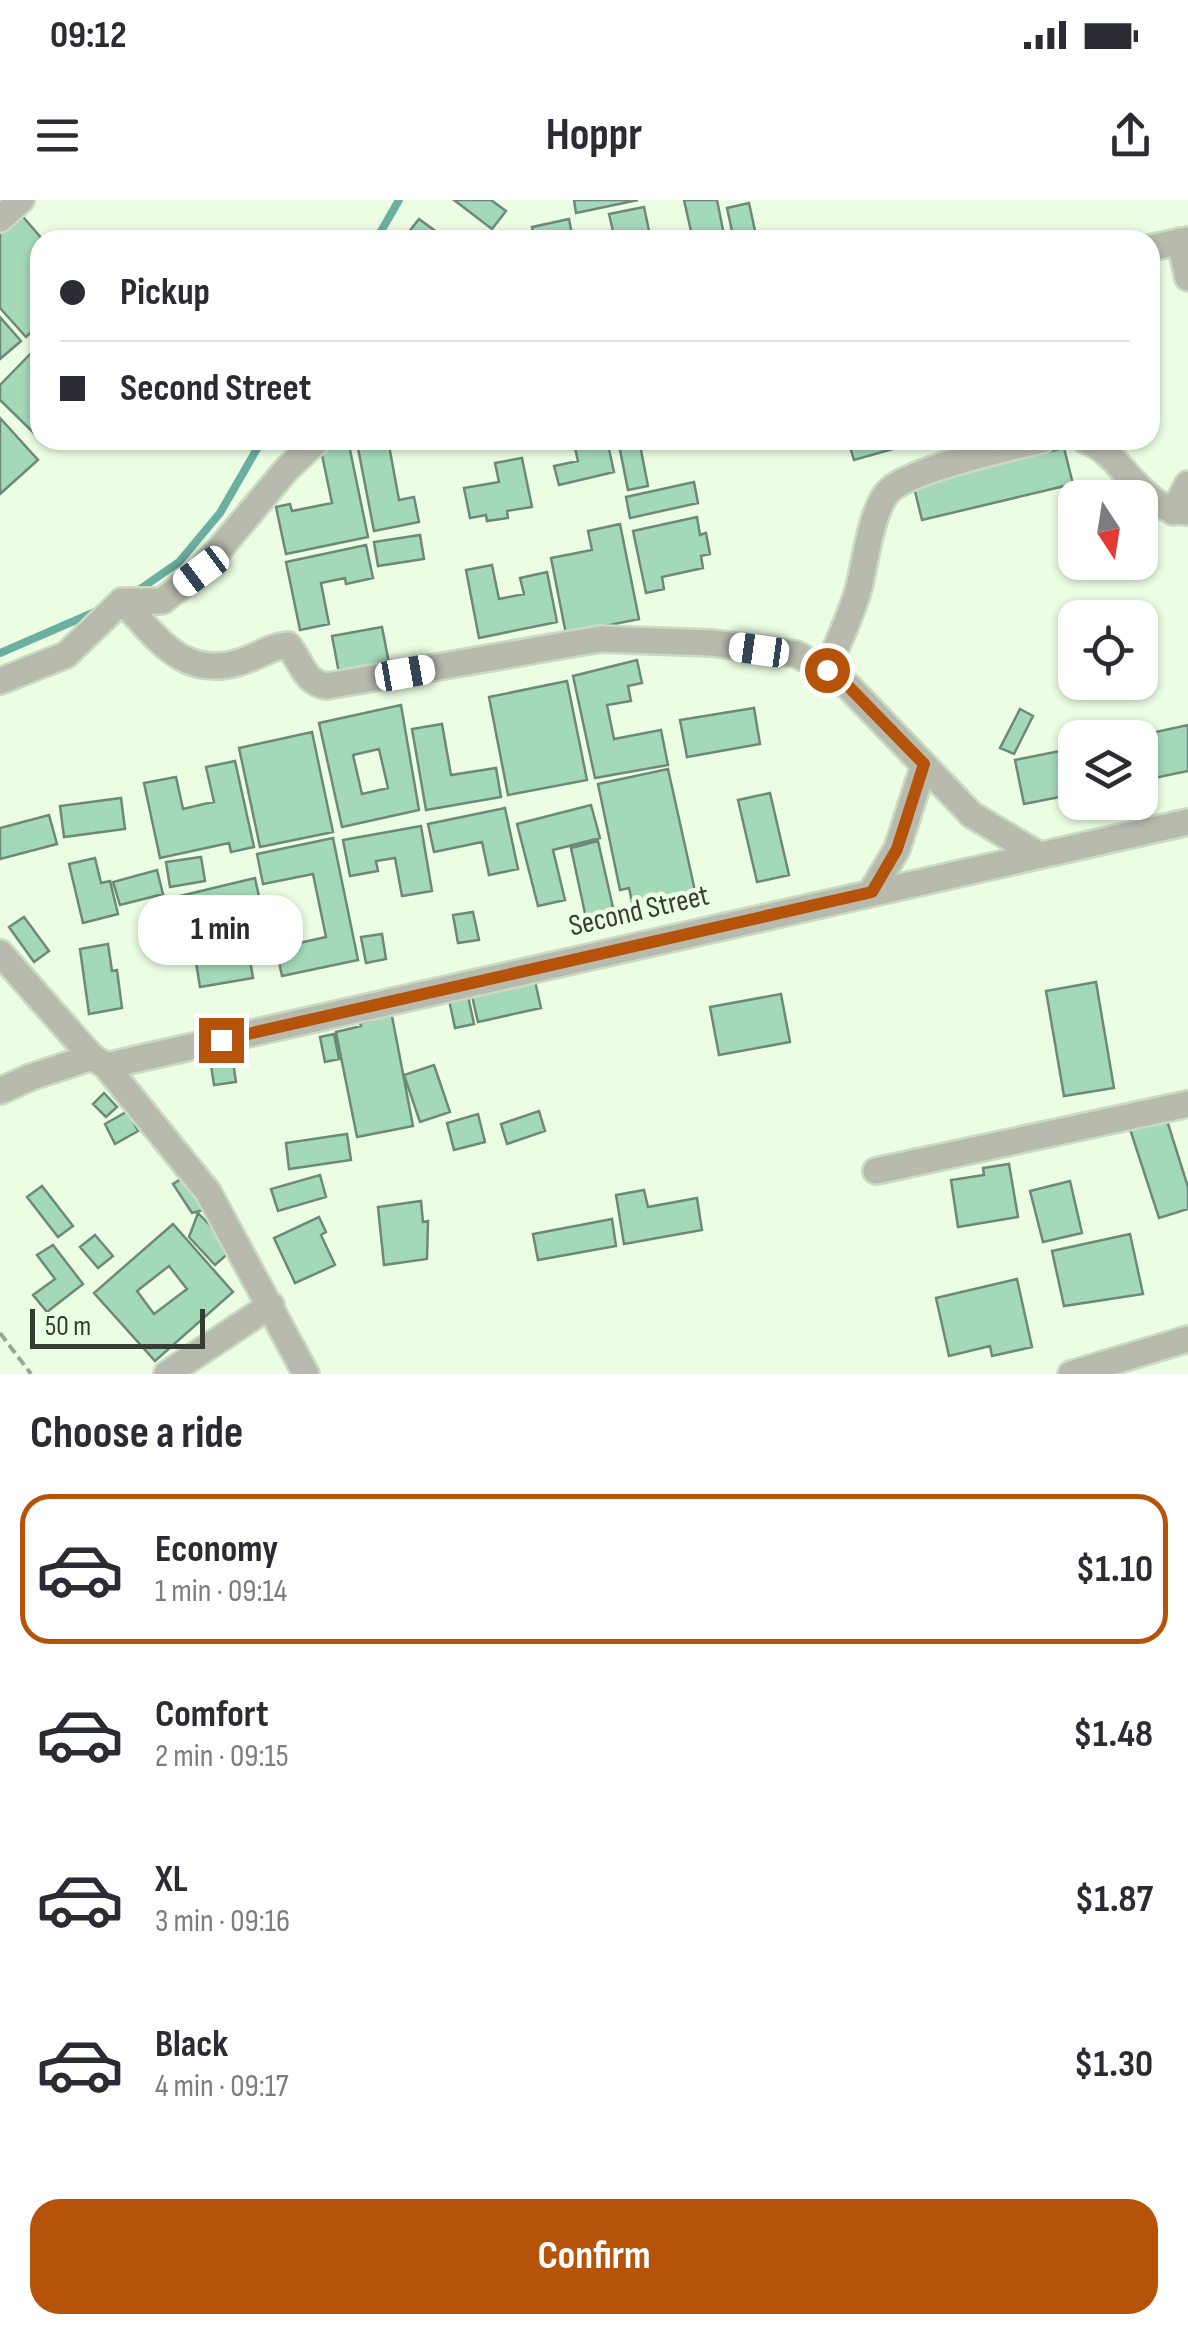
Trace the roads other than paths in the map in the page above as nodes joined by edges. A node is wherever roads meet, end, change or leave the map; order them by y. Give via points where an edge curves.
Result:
1 (21, 200) edge
2 (0, 218) edge
3 (1184, 241) edge
4 (1188, 278) edge
5 (308, 450) edge
6 (1003, 450) edge
7 (1106, 450) edge
8 (1188, 484) edge
9 (1180, 512) edge
10 (122, 601) junction
11 (827, 670) junction
12 (0, 682) edge
13 (924, 764) junction
14 (1188, 822) edge
15 (1038, 854) junction
16 (872, 892) junction
17 (0, 953) edge
18 (99, 1061) junction
19 (0, 1092) edge
20 (1188, 1104) edge
21 (876, 1171) dead end
22 (272, 1305) junction
23 (1188, 1339) edge
24 (166, 1374) edge
25 (306, 1374) edge
26 (1071, 1374) edge

1 - 2 street
3 - 4 street
5 - 10 street via 201,571 162,600
6 - 11 street via 887,491
7 - 9 street via 1146,495
8 - 9 street
10 - 11 street via 179,660 225,666 288,645 317,686 600,639 796,654
10 - 12 street via 66,655
11 - 13 street
13 - 15 street via 972,815
13 - 16 street via 897,849
14 - 15 street, Second Street
15 - 16 street, Second Street
16 - 18 street, Second Street
17 - 18 street
18 - 19 street, Second Street via 31,1077
18 - 22 street via 208,1192
20 - 21 street
22 - 24 street
22 - 25 street
23 - 26 street

